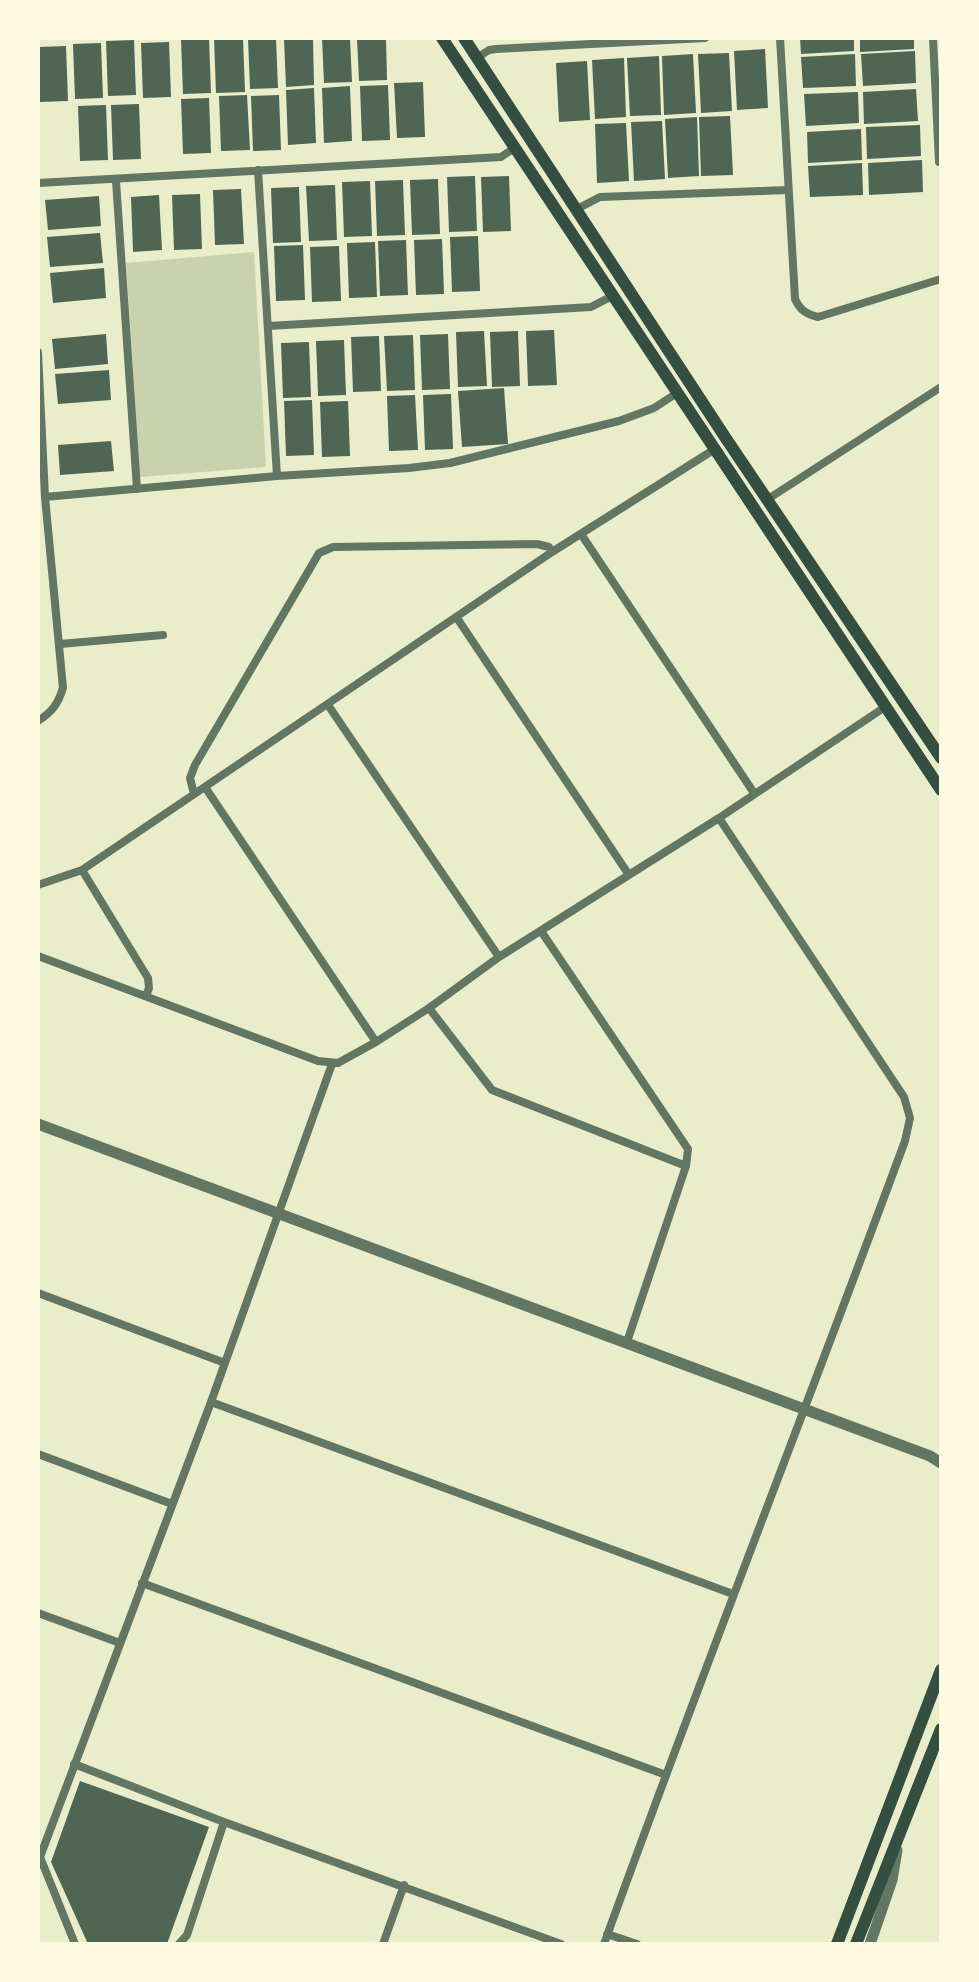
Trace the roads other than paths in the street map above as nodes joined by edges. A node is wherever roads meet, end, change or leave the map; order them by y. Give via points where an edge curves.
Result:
1 (442, 38) edge
2 (464, 38) edge
3 (705, 38) edge
4 (780, 38) edge
5 (933, 38) edge
6 (477, 58) junction
7 (516, 147) junction
8 (939, 162) edge
9 (258, 170) junction
10 (116, 181) junction
11 (38, 183) edge
12 (788, 190) junction
13 (575, 210) junction
14 (941, 279) edge
15 (614, 295) junction
16 (269, 326) junction
17 (38, 352) edge
18 (38, 360) edge
19 (940, 390) edge
20 (677, 393) junction
21 (715, 449) junction
22 (277, 476) junction
23 (137, 489) junction
24 (45, 497) junction
25 (768, 499) junction
26 (581, 534) junction
27 (552, 552) junction
28 (457, 618) junction
29 (163, 635) dead end
30 (60, 644) junction
31 (328, 705) junction
32 (885, 707) junction
33 (38, 721) edge
34 (941, 758) edge
35 (205, 787) junction
36 (941, 790) edge
37 (754, 793) junction
38 (194, 794) junction
39 (719, 818) junction
40 (82, 870) junction
41 (629, 875) junction
42 (38, 885) edge
43 (541, 931) junction
44 (38, 956) edge
45 (499, 957) junction
46 (146, 996) junction
47 (429, 1008) junction
48 (376, 1042) junction
49 (332, 1064) junction
50 (38, 1124) edge
51 (686, 1166) junction
52 (279, 1213) junction
53 (38, 1293) edge
54 (627, 1342) junction
55 (225, 1363) junction
56 (211, 1402) junction
57 (805, 1411) junction
58 (38, 1454) edge
59 (935, 1456) edge
60 (941, 1463) edge
61 (172, 1504) junction
62 (142, 1583) junction
63 (733, 1594) junction
64 (38, 1613) edge
65 (120, 1643) junction
66 (941, 1670) edge
67 (941, 1729) edge
68 (74, 1764) junction
69 (666, 1775) junction
70 (224, 1822) junction
71 (898, 1841) junction
72 (404, 1885) junction
73 (607, 1934) junction
74 (75, 1944) edge
75 (179, 1944) edge
76 (383, 1944) edge
77 (561, 1944) edge
78 (604, 1944) edge
79 (637, 1944) edge
80 (837, 1944) edge
81 (856, 1944) edge
82 (870, 1944) edge

1 - 7 main road
2 - 6 main road
3 - 6 street via 496,49
4 - 12 street
5 - 8 street
6 - 13 main road
7 - 9 street via 501,157
7 - 15 main road
9 - 10 street
9 - 16 street
10 - 11 street
10 - 23 street
12 - 13 street via 600,197
12 - 14 street via 795,299 807,315 828,315
13 - 25 main road
15 - 16 street via 591,307
15 - 20 main road
16 - 22 street
17 - 18 street
18 - 24 street
19 - 25 street
20 - 21 main road
20 - 22 street via 619,421 450,463
21 - 26 street
21 - 32 main road
22 - 23 street
23 - 24 street
24 - 30 street
25 - 34 main road
26 - 27 street
26 - 37 street
27 - 28 street
27 - 38 street via 537,544 333,547 319,553 195,765 190,782
28 - 31 street
28 - 41 street
29 - 30 street
30 - 33 street via 63,688 50,714
31 - 35 street
31 - 45 street
32 - 36 main road
32 - 37 street
35 - 38 street
35 - 48 street
37 - 39 street
38 - 40 street
39 - 41 street
39 - 57 street via 904,1097 910,1118
40 - 42 street
40 - 46 street via 148,978
41 - 43 street
43 - 45 street
43 - 51 street via 688,1149
44 - 46 street
45 - 47 street
46 - 49 street
47 - 48 street
47 - 51 street via 492,1090
48 - 49 street
49 - 52 street
50 - 52 street
51 - 54 street
52 - 54 street
52 - 55 street
53 - 55 street
54 - 57 street
55 - 56 street
56 - 61 street
56 - 63 street
57 - 59 street
57 - 63 street
58 - 61 street
59 - 60 street
61 - 62 street
62 - 65 street
62 - 69 street
63 - 69 street
64 - 65 street
65 - 68 street
66 - 80 main road
67 - 71 main road
68 - 70 street
68 - 74 street via 40,1857
69 - 73 street
70 - 72 street
70 - 75 street via 187,1935
71 - 81 main road
71 - 82 street via 892,1880
72 - 76 street
72 - 77 street
73 - 78 street
73 - 79 street

